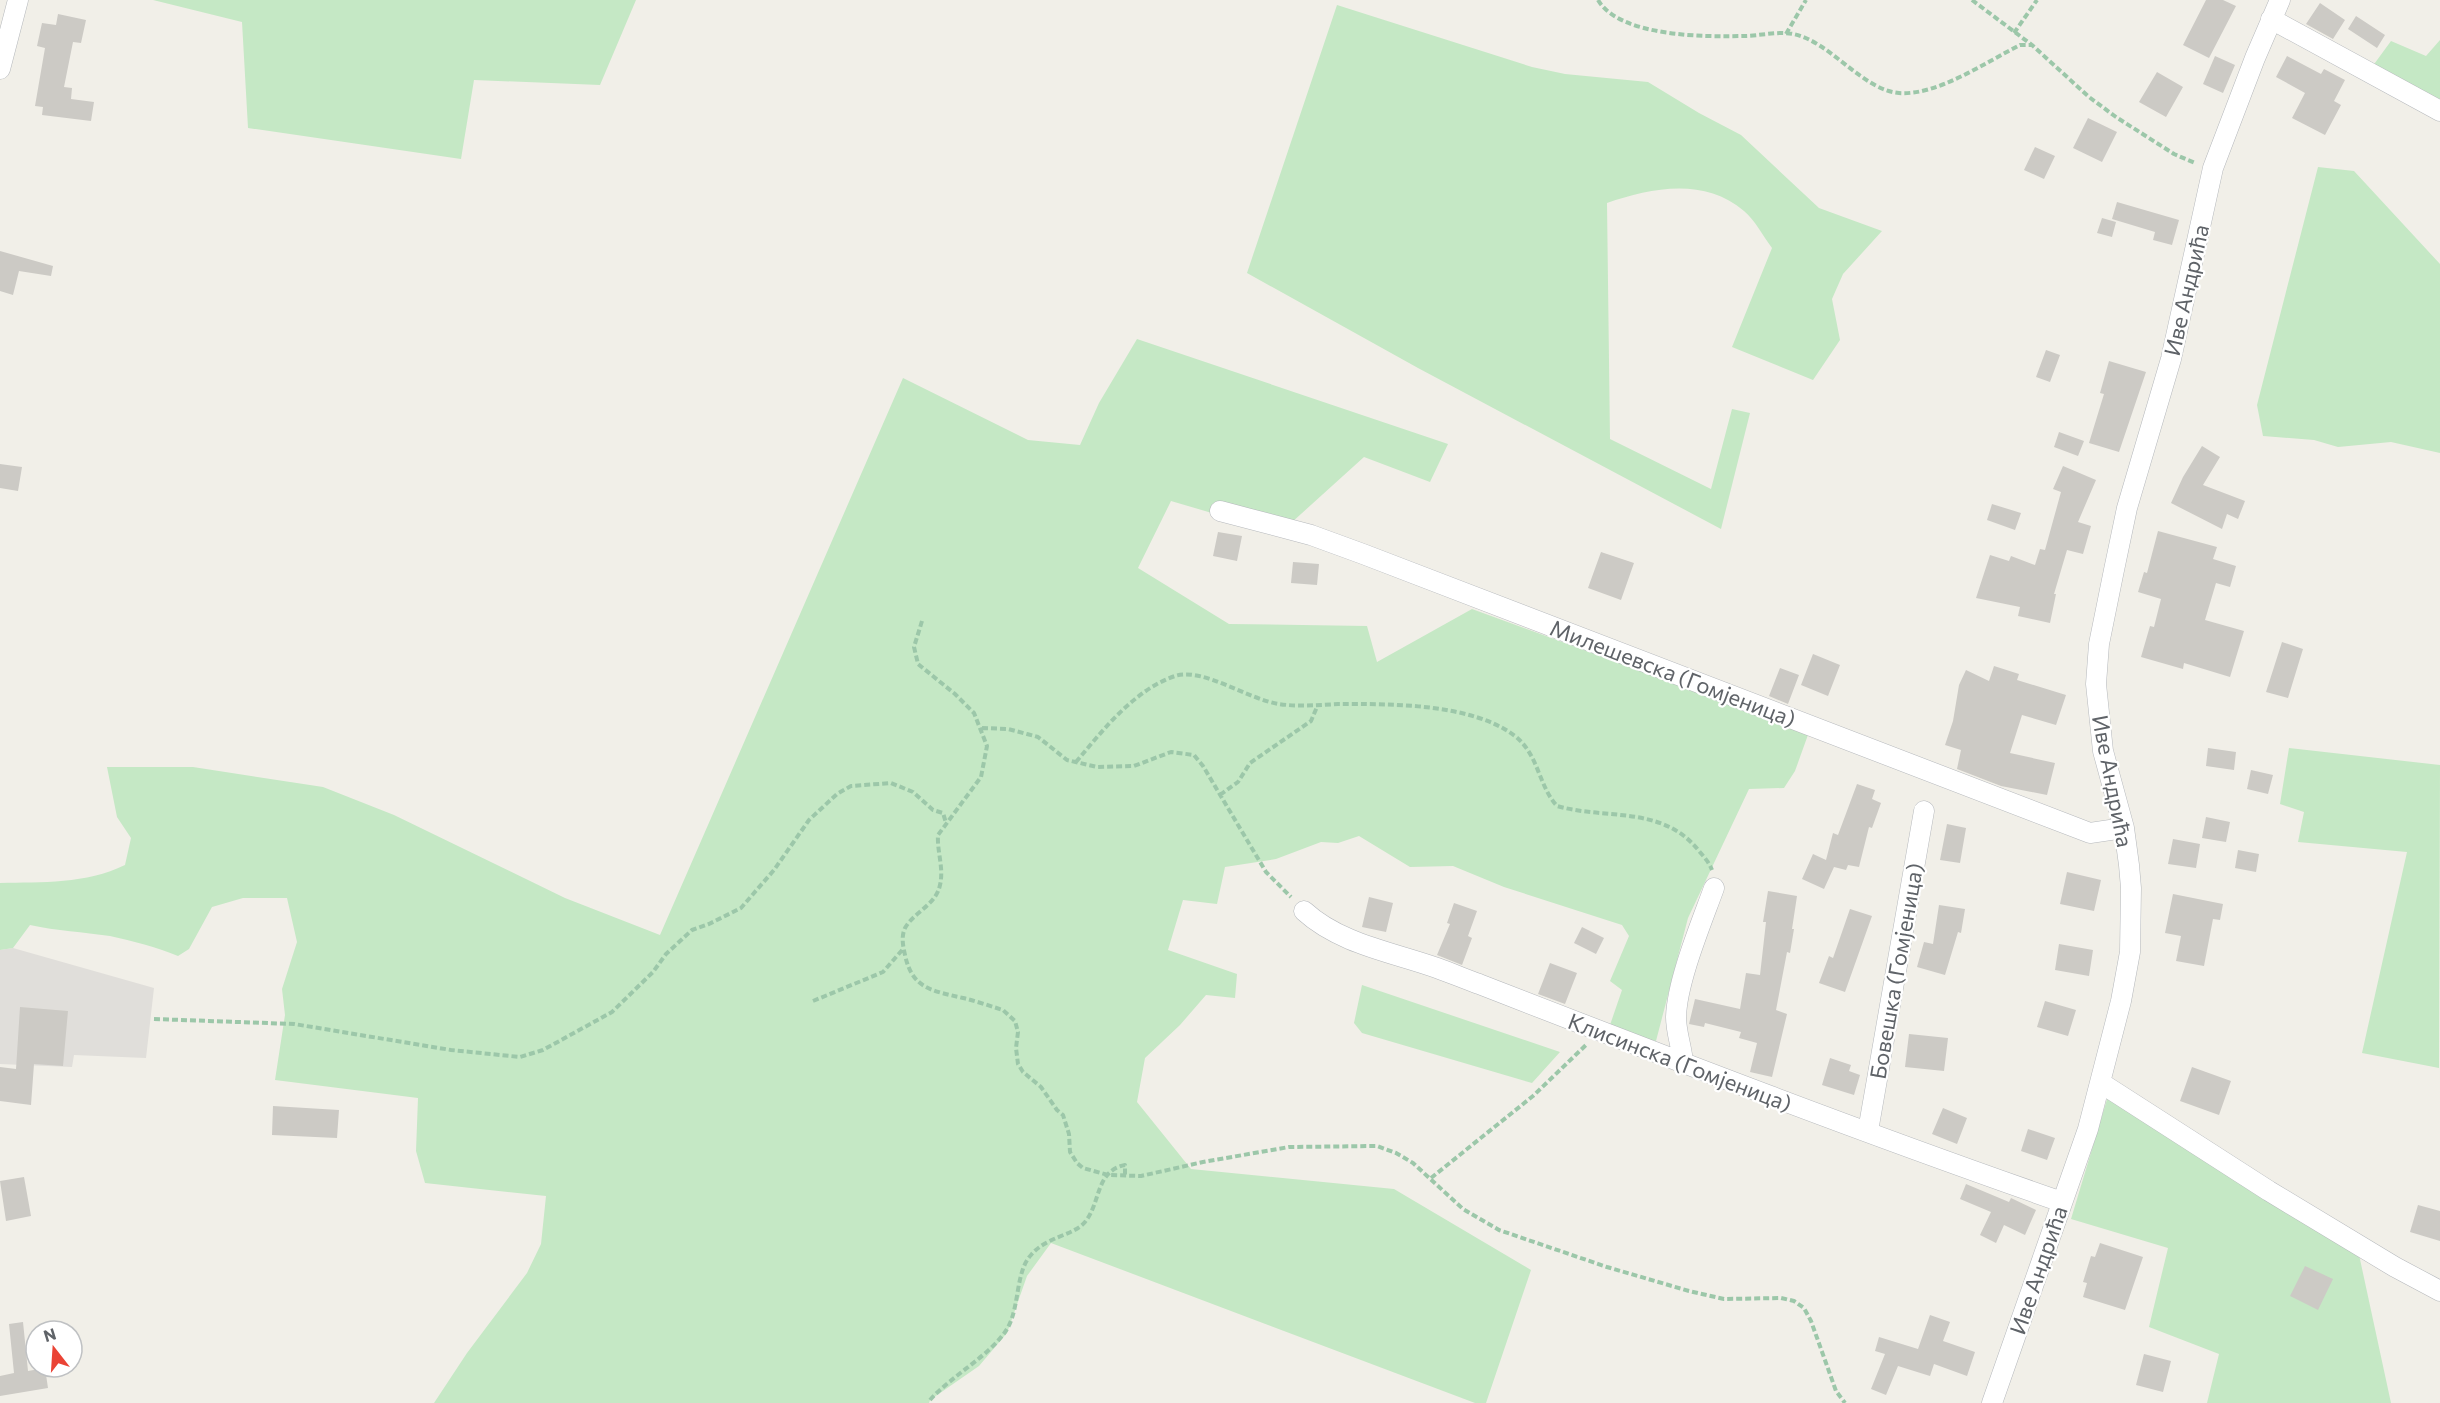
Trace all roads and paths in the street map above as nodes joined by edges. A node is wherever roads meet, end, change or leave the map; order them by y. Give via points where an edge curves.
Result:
1 (18, 0) edge
2 (1598, 0) edge
3 (1806, 0) edge
4 (1972, 0) edge
5 (2037, 0) edge
6 (2280, 0) edge
7 (2271, 19) junction
8 (2014, 33) junction
9 (1786, 34) junction
10 (2032, 45) junction
11 (0, 69) edge
12 (2440, 111) edge
13 (2213, 168) junction
14 (1220, 511) dead end
15 (922, 621) dead end
16 (1317, 707) junction
17 (982, 728) junction
18 (1076, 762) junction
19 (1220, 795) junction
20 (1924, 811) dead end
21 (947, 824) junction
22 (2124, 828) junction
23 (1714, 888) joint
24 (1304, 911) joint
25 (904, 948) junction
26 (813, 1001) dead end
27 (154, 1019) dead end
28 (1600, 1030) junction
29 (1683, 1063) junction
30 (2101, 1083) junction
31 (1868, 1131) junction
32 (1125, 1176) junction
33 (1431, 1178) junction
34 (2062, 1202) junction
35 (2440, 1291) edge
36 (930, 1400) dead end
37 (1845, 1403) edge
38 (1992, 1403) edge

1 - 11 street
2 - 9 path via 1625,22 1641,29 1697,35
3 - 9 path
4 - 8 path
5 - 8 path
6 - 7 street, Иве Андрића
7 - 12 street
7 - 13 street, Иве Андрића
8 - 10 path
9 - 10 path via 1820,46 1880,88 1898,93 1943,86 2020,45
10 - 13 path via 2116,117 2174,154
13 - 22 street, Иве Андрића via 2171,359 2127,508 2099,644 2096,684 2103,751
14 - 22 street, Милешевска (Гомјеница) via 1311,535 1363,554 2090,833
15 - 17 path via 914,647 918,664 974,713
16 - 18 path via 1260,699 1196,674 1175,676 1151,688 1117,716
16 - 19 path via 1311,721 1250,764 1238,782
16 - 23 path via 1336,704 1441,709 1498,725 1528,749 1557,806 1638,816 1671,827 1686,836 1707,860
17 - 18 path via 1008,729 1038,737 1054,752
17 - 21 path via 987,746 981,777
18 - 19 path via 1097,767 1134,766 1172,752 1194,755
19 - 24 path via 1266,872
20 - 31 street, Бовешка (Гомјеница)
21 - 25 path via 938,835 940,888 905,927
21 - 27 path via 943,813 901,786 878,782 851,786 809,820 741,908 692,930 612,1011 543,1050 520,1057 441,1049 294,1024
22 - 30 street, Иве Андрића via 2131,888 2130,952
23 - 29 street via 1677,1004
24 - 28 street, Клисинска (Гомјеница) via 1356,942
25 - 26 path via 883,972
25 - 32 path via 910,972 929,990 1003,1010 1011,1016 1018,1032 1018,1064 1064,1115 1073,1157 1083,1168
28 - 29 street, Клисинска (Гомјеница)
28 - 33 path via 1533,1096
29 - 31 street, Клисинска (Гомјеница)
30 - 34 street, Иве Андрића
30 - 35 street via 2269,1191
31 - 34 street, Клисинска (Гомјеница)
32 - 33 path via 1289,1147 1377,1146 1396,1153
32 - 36 path via 1125,1165 1112,1170 1099,1187 1085,1222 1049,1239 1028,1257 1006,1330
33 - 37 path via 1463,1209 1499,1230 1607,1267 1724,1299 1794,1300 1811,1321 1836,1391
34 - 38 street, Иве Андрића

